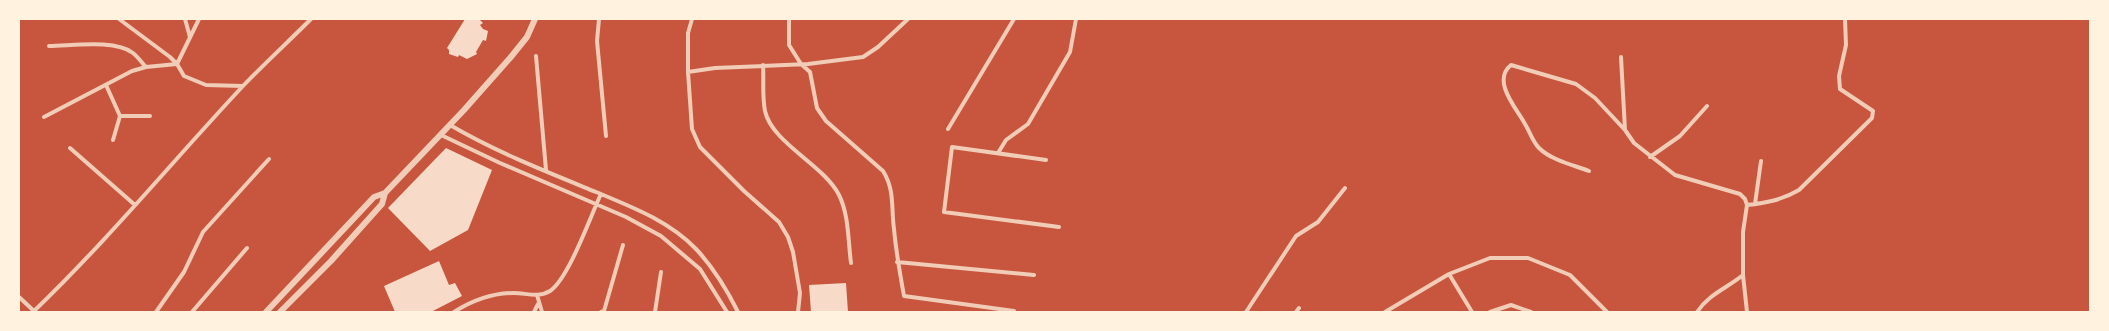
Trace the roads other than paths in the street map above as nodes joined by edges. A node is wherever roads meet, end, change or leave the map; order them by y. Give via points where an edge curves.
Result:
1 (119, 19) edge
2 (185, 19) edge
3 (199, 19) edge
4 (311, 19) edge
5 (535, 19) edge
6 (599, 19) edge
7 (692, 19) edge
8 (789, 19) edge
9 (908, 19) edge
10 (1014, 19) edge
11 (1076, 19) edge
12 (1844, 19) edge
13 (190, 38) junction
14 (48, 46) dead end
15 (536, 56) dead end
16 (1621, 57) dead end
17 (177, 64) junction
18 (801, 64) junction
19 (763, 65) junction
20 (146, 67) junction
21 (688, 72) junction
22 (106, 85) junction
23 (243, 86) junction
24 (1707, 106) dead end
25 (120, 116) junction
26 (150, 116) dead end
27 (44, 117) dead end
28 (450, 125) junction
29 (948, 129) dead end
30 (1625, 130) junction
31 (441, 135) junction
32 (606, 136) dead end
33 (113, 140) dead end
34 (70, 148) dead end
35 (998, 153) junction
36 (1650, 157) junction
37 (269, 159) dead end
38 (1046, 160) dead end
39 (1761, 161) dead end
40 (546, 170) junction
41 (1589, 171) dead end
42 (1345, 188) dead end
43 (385, 193) junction
44 (601, 194) junction
45 (1755, 204) junction
46 (135, 205) junction
47 (595, 205) junction
48 (1747, 205) junction
49 (1059, 227) dead end
50 (623, 245) dead end
51 (247, 248) dead end
52 (897, 262) junction
53 (851, 263) dead end
54 (661, 272) dead end
55 (1449, 274) junction
56 (1743, 274) junction
57 (1034, 275) dead end
58 (537, 295) junction
59 (19, 297) edge
60 (538, 304) junction
61 (1300, 308) dead end
62 (1014, 311) dead end
63 (34, 312) edge
64 (156, 312) edge
65 (192, 312) edge
66 (266, 312) edge
67 (280, 312) edge
68 (454, 312) edge
69 (534, 312) edge
70 (542, 312) edge
71 (600, 312) edge
72 (654, 312) edge
73 (727, 312) edge
74 (738, 312) edge
75 (798, 312) edge
76 (1246, 312) edge
77 (1296, 312) edge
78 (1385, 312) edge
79 (1472, 312) edge
80 (1490, 312) edge
81 (1531, 312) edge
82 (1607, 312) edge
83 (1697, 312) edge
84 (1748, 312) edge

1 - 17 street
2 - 13 street
3 - 13 street
4 - 23 street
5 - 28 street via 527,37
6 - 32 street via 597,41
7 - 21 street via 688,34
8 - 18 street via 789,45
9 - 18 street via 864,57
10 - 29 street
11 - 35 street via 1070,52 1032,118 1021,131 1006,140
12 - 45 street via 1846,45 1840,89 1873,111 1872,118 1798,190 1787,197
13 - 17 street
14 - 20 street via 109,45 133,53
15 - 40 street
16 - 30 street
17 - 20 street
17 - 23 street via 184,76 206,84
18 - 19 street
18 - 52 street via 810,72 817,108 826,121 883,171 889,180
19 - 21 street
19 - 53 street via 765,111 772,127 829,182 838,194 845,213
20 - 22 street via 132,71
21 - 75 street via 692,129 700,147 779,222 788,237 800,293
22 - 25 street
22 - 27 street
23 - 46 street
24 - 36 street via 1680,136
25 - 26 street
25 - 33 street
28 - 31 street
28 - 40 street
30 - 36 street via 1634,143
30 - 41 street via 1595,98 1576,84 1511,65 1507,68 1504,88 1539,148 1552,157
31 - 43 street
31 - 47 street
34 - 46 street
35 - 38 street
35 - 49 street via 952,147 944,212
36 - 48 street via 1675,175 1740,194
37 - 64 street via 203,232 184,272
39 - 45 street
40 - 44 street
42 - 76 street via 1318,222 1296,236
43 - 66 street via 374,197
43 - 67 street via 382,204 331,261
44 - 47 street
44 - 74 street via 655,218 686,241 709,265
45 - 48 street
46 - 63 street
47 - 58 street via 564,276 550,291
47 - 73 street via 646,227 674,246 700,269
48 - 56 street via 1743,232
50 - 71 street via 604,311
51 - 65 street
52 - 57 street
52 - 62 street via 904,296
54 - 72 street
55 - 78 street
55 - 79 street
55 - 82 street via 1490,258 1528,258 1570,275
56 - 83 street via 1732,284 1716,291
56 - 84 street
58 - 60 street
58 - 68 street via 510,293 482,297
59 - 63 street
60 - 69 street
60 - 70 street
61 - 77 street
80 - 81 street via 1511,305

